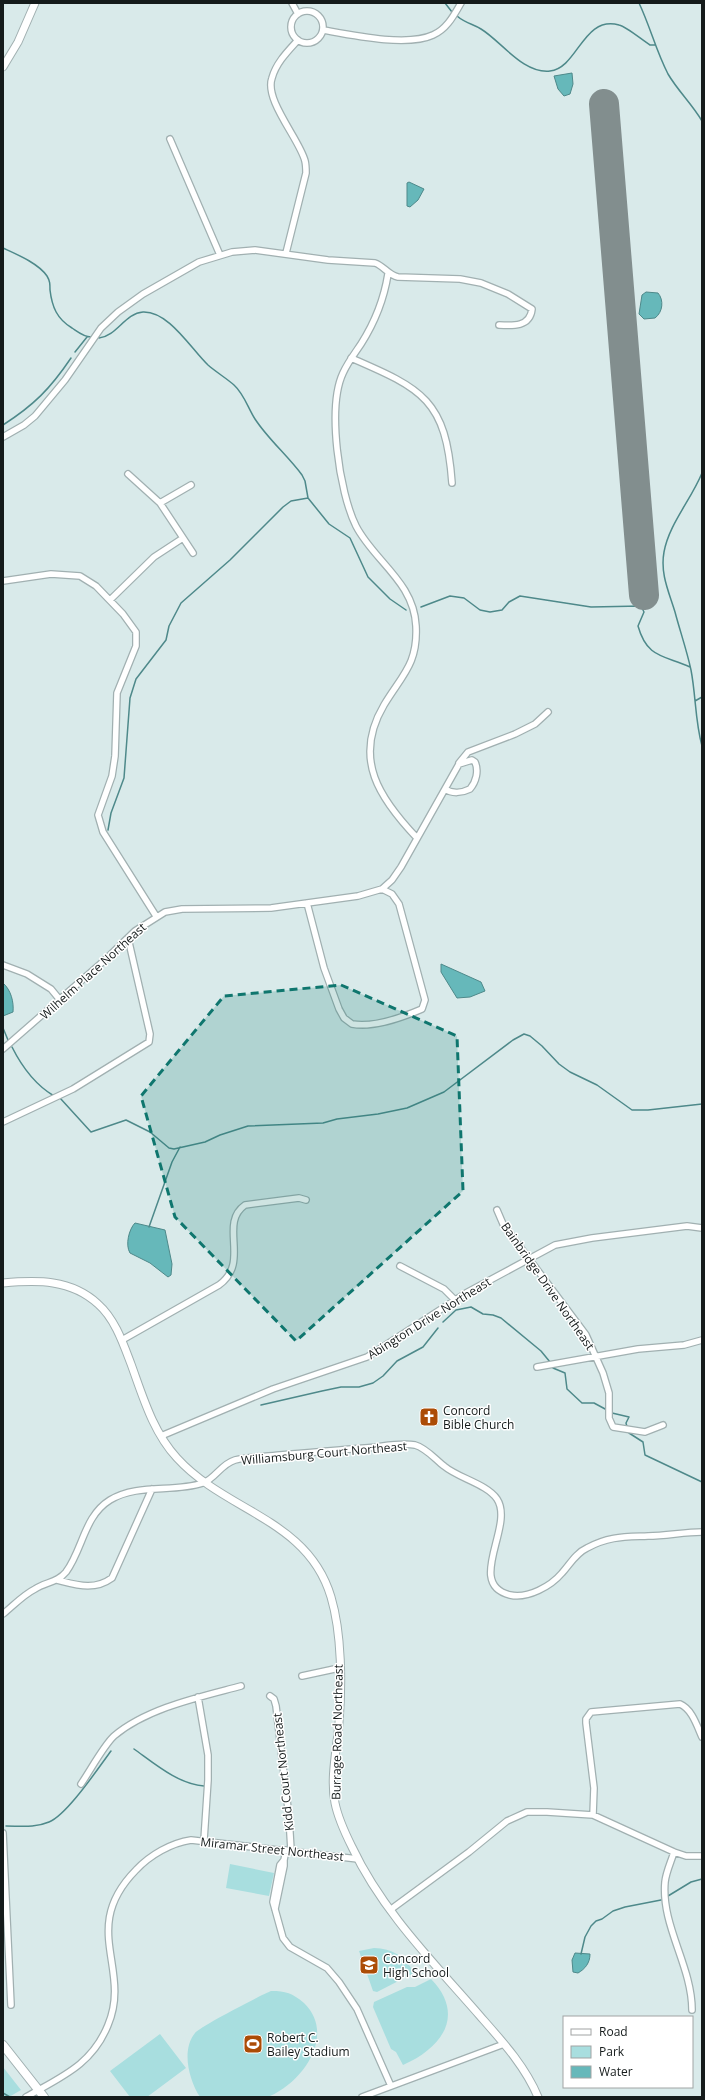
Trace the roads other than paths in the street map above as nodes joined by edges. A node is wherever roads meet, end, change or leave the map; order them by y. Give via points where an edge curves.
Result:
1 (35, 3) edge
2 (292, 3) edge
3 (461, 3) edge
4 (298, 14) junction
5 (323, 30) junction
6 (298, 40) junction
7 (3, 67) edge
8 (170, 139) dead end
9 (286, 253) junction
10 (220, 255) junction
11 (388, 274) junction
12 (499, 325) dead end
13 (351, 358) junction
14 (3, 437) edge
15 (128, 474) dead end
16 (452, 484) dead end
17 (191, 485) dead end
18 (160, 503) junction
19 (182, 538) junction
20 (193, 553) dead end
21 (3, 581) edge
22 (110, 600) junction
23 (548, 712) dead end
24 (459, 764) junction
25 (445, 789) junction
26 (417, 838) junction
27 (382, 889) junction
28 (307, 903) junction
29 (156, 916) junction
30 (128, 938) junction
31 (3, 965) edge
32 (60, 1000) junction
33 (3, 1049) edge
34 (3, 1122) edge
35 (306, 1200) dead end
36 (497, 1210) dead end
37 (702, 1228) edge
38 (528, 1259) junction
39 (400, 1266) dead end
40 (3, 1283) edge
41 (455, 1300) junction
42 (122, 1340) junction
43 (702, 1340) edge
44 (597, 1356) junction
45 (537, 1367) dead end
46 (663, 1425) dead end
47 (161, 1436) junction
48 (205, 1482) junction
49 (152, 1489) junction
50 (702, 1532) edge
51 (57, 1580) junction
52 (3, 1614) edge
53 (339, 1668) junction
54 (302, 1676) dead end
55 (242, 1686) dead end
56 (270, 1696) dead end
57 (198, 1697) junction
58 (702, 1737) edge
59 (81, 1784) dead end
60 (593, 1815) junction
61 (3, 1833) edge
62 (204, 1840) junction
63 (288, 1850) junction
64 (674, 1852) junction
65 (702, 1856) edge
66 (358, 1859) junction
67 (390, 1910) junction
68 (11, 2005) dead end
69 (692, 2010) dead end
70 (504, 2044) junction
71 (3, 2045) edge
72 (392, 2086) junction
73 (38, 2090) junction
74 (26, 2097) edge
75 (44, 2097) edge
76 (362, 2097) edge
77 (538, 2097) edge

1 - 7 street via 18,42
2 - 4 street
3 - 5 street via 443,29 421,38 379,40
4 - 5 street via 308,11 318,16
4 - 6 street via 291,27
5 - 6 street via 313,42
6 - 9 street via 282,60 270,86 283,120 305,161 306,174
8 - 10 street
9 - 10 street via 247,250
9 - 11 street via 328,260 375,263
10 - 14 street via 199,262 118,312 101,328 35,416 24,426
11 - 12 street via 411,279 481,283 508,294 532,309 527,320 521,325
11 - 13 street via 377,313
13 - 16 street via 394,377 412,388 428,403 443,428 449,452
13 - 26 street via 339,382 336,405 344,494 363,539 403,586 416,624 412,661 378,717 372,740 371,759 377,786 383,798
15 - 18 street
17 - 18 street
18 - 19 street
19 - 20 street
19 - 22 street via 154,557
21 - 22 street via 51,574 75,575 88,579
22 - 29 street via 134,627 137,641 119,684 114,768 98,815 103,832
23 - 24 street, Wilhelm Place Northeast via 535,724 515,734 468,752
24 - 25 street, Wilhelm Place Northeast
24 - 25 street via 472,760 475,762 477,769 473,785 465,791 450,792
25 - 26 street, Wilhelm Place Northeast
26 - 27 street, Wilhelm Place Northeast via 396,875
27 - 28 street, Wilhelm Place Northeast via 358,896
27 - 28 street via 392,894 400,904 425,1000 422,1009 376,1023 352,1024 341,1014 324,968
28 - 29 street, Wilhelm Place Northeast via 248,909 182,909
29 - 30 street, Wilhelm Place Northeast
30 - 32 street, Wilhelm Place Northeast
30 - 34 street via 150,1034 149,1042 73,1089
31 - 32 street via 27,974 51,989
32 - 33 street, Wilhelm Place Northeast
35 - 42 street via 299,1198 251,1204 238,1210 234,1227 234,1263 230,1275 219,1285
36 - 38 street, Bainbridge Drive Northeast via 503,1224
37 - 38 street, Abington Drive Northeast via 687,1226 592,1238 555,1245
38 - 41 street, Abington Drive Northeast
38 - 44 street, Bainbridge Drive Northeast via 586,1335
39 - 41 street via 444,1289
40 - 42 street, Burrage Road Northeast via 44,1281 76,1289 102,1308
41 - 47 street, Abington Drive Northeast via 367,1357 273,1389
42 - 47 street, Burrage Road Northeast via 145,1402
43 - 44 street via 684,1345
44 - 45 street
44 - 46 street, Bainbridge Drive Northeast via 609,1393 609,1418 613,1427 645,1432
47 - 48 street, Burrage Road Northeast via 186,1467
48 - 49 street
48 - 50 street, Williamsburg Court Northeast via 223,1466 241,1459 401,1445 417,1446 450,1471 486,1489 497,1498 502,1518 490,1564 491,1576 499,1589 514,1595 530,1594 550,1584 582,1551 604,1541 626,1535
48 - 53 street, Burrage Road Northeast via 280,1528 312,1557 327,1583 332,1599
49 - 51 street via 124,1494 108,1501 100,1508 89,1523 70,1565
49 - 51 street via 112,1578 93,1587
51 - 52 street via 34,1589
53 - 54 street
53 - 66 street, Burrage Road Northeast via 340,1698 334,1800
55 - 57 street
56 - 63 street, Kidd Court Northeast via 276,1706
57 - 59 street via 174,1704 130,1725 113,1737
57 - 62 street via 208,1755
58 - 60 street via 693,1718 680,1704 591,1712 586,1723 594,1788
60 - 64 street
60 - 67 street via 532,1812 520,1815 507,1822
61 - 68 street
62 - 63 street, Miramar Street Northeast
62 - 73 street, Miramar Street Northeast via 177,1843 158,1852 141,1864 123,1885 108,1922 114,1995 112,2017 108,2027 82,2064
63 - 66 street, Miramar Street Northeast
63 - 72 street, Kidd Court Northeast via 280,1865 273,1902 280,1932 290,1947 327,1968 347,1992
64 - 65 street via 686,1856
64 - 69 street via 665,1879 665,1899 690,1991
66 - 67 street, Burrage Road Northeast
67 - 70 street, Burrage Road Northeast
70 - 72 street
70 - 77 street, Burrage Road Northeast via 529,2078
71 - 73 main road
72 - 76 street
73 - 74 street, Miramar Street Northeast
73 - 75 main road

